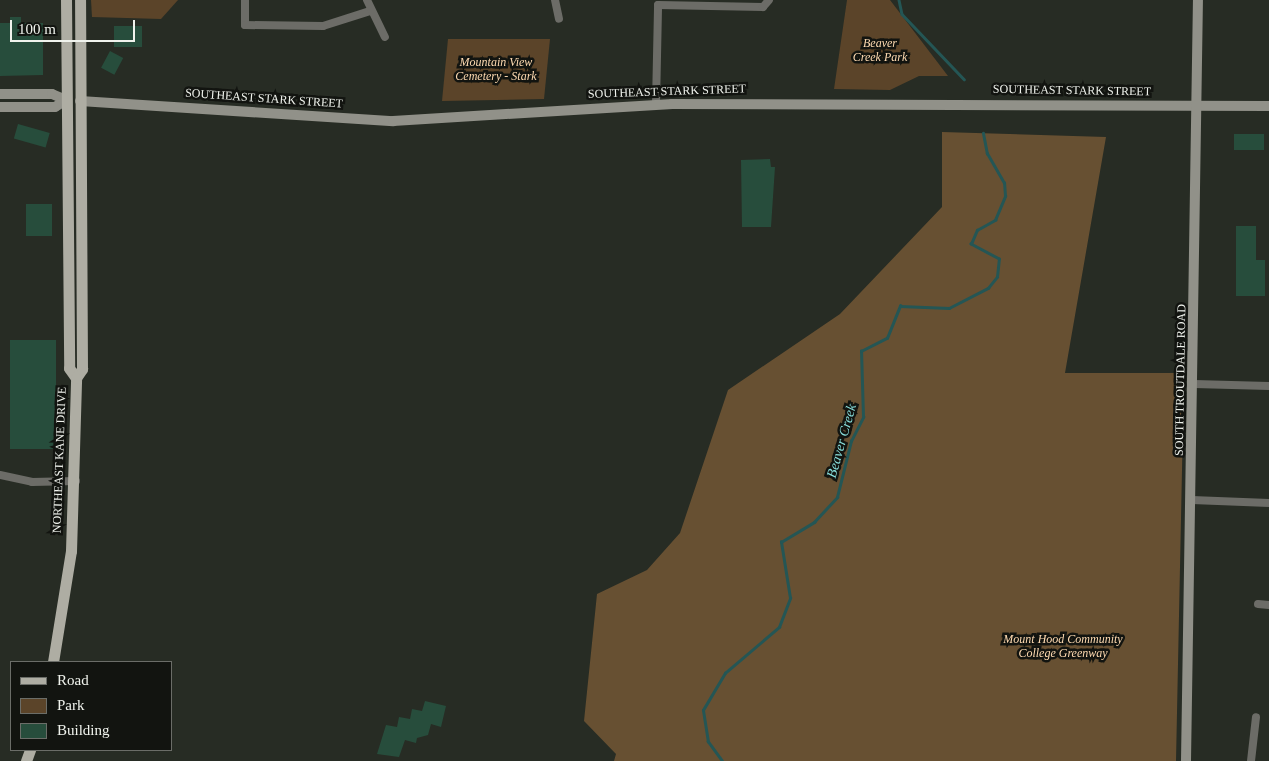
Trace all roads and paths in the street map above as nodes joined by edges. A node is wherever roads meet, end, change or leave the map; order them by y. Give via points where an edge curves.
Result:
1 (66, 0) edge
2 (80, 0) edge
3 (245, 0) edge
4 (367, 0) edge
5 (555, 0) edge
6 (769, 0) edge
7 (1198, 0) edge
8 (370, 11) junction
9 (559, 19) dead end
10 (385, 37) dead end
11 (0, 94) edge
12 (66, 100) junction
13 (80, 101) junction
14 (656, 104) junction
15 (1199, 106) junction
16 (1269, 106) edge
17 (0, 107) edge
18 (68, 324) junction
19 (81, 341) junction
20 (76, 378) junction
21 (1194, 384) junction
22 (1269, 386) edge
23 (0, 475) edge
24 (76, 482) junction
25 (1192, 500) junction
26 (1269, 503) edge
27 (1258, 604) dead end
28 (1269, 605) edge
29 (53, 661) edge
30 (1256, 717) dead end
31 (1186, 761) edge
32 (1251, 761) edge

1 - 12 main road, NORTHEAST KANE DRIVE
2 - 13 main road, NORTHEAST KANE DRIVE
3 - 8 street via 245,25 323,26
4 - 8 street
5 - 9 street
6 - 14 street via 763,7 658,6
7 - 15 main road, SOUTH TROUTDALE ROAD
8 - 10 street
11 - 12 main road, SOUTHEAST STARK STREET via 52,94
12 - 13 main road, SOUTHEAST STARK STREET
12 - 17 main road, SOUTHEAST STARK STREET via 54,107
12 - 18 main road, NORTHEAST KANE DRIVE
13 - 14 main road, SOUTHEAST STARK STREET via 393,121
13 - 19 main road, NORTHEAST KANE DRIVE
14 - 15 main road, SOUTHEAST STARK STREET via 968,102
15 - 16 main road, SOUTHEAST STARK STREET
15 - 21 main road, SOUTH TROUTDALE ROAD
18 - 19 main road via 75,326 75,338
18 - 20 main road, NORTHEAST KANE DRIVE via 70,368
19 - 20 main road, NORTHEAST KANE DRIVE via 82,369
20 - 24 main road, NORTHEAST KANE DRIVE
21 - 22 street
21 - 25 main road, SOUTH TROUTDALE ROAD
23 - 24 street via 32,482
24 - 29 main road, NORTHEAST KANE DRIVE via 70,557
25 - 26 street
25 - 31 main road, SOUTH TROUTDALE ROAD
27 - 28 street
30 - 32 street

